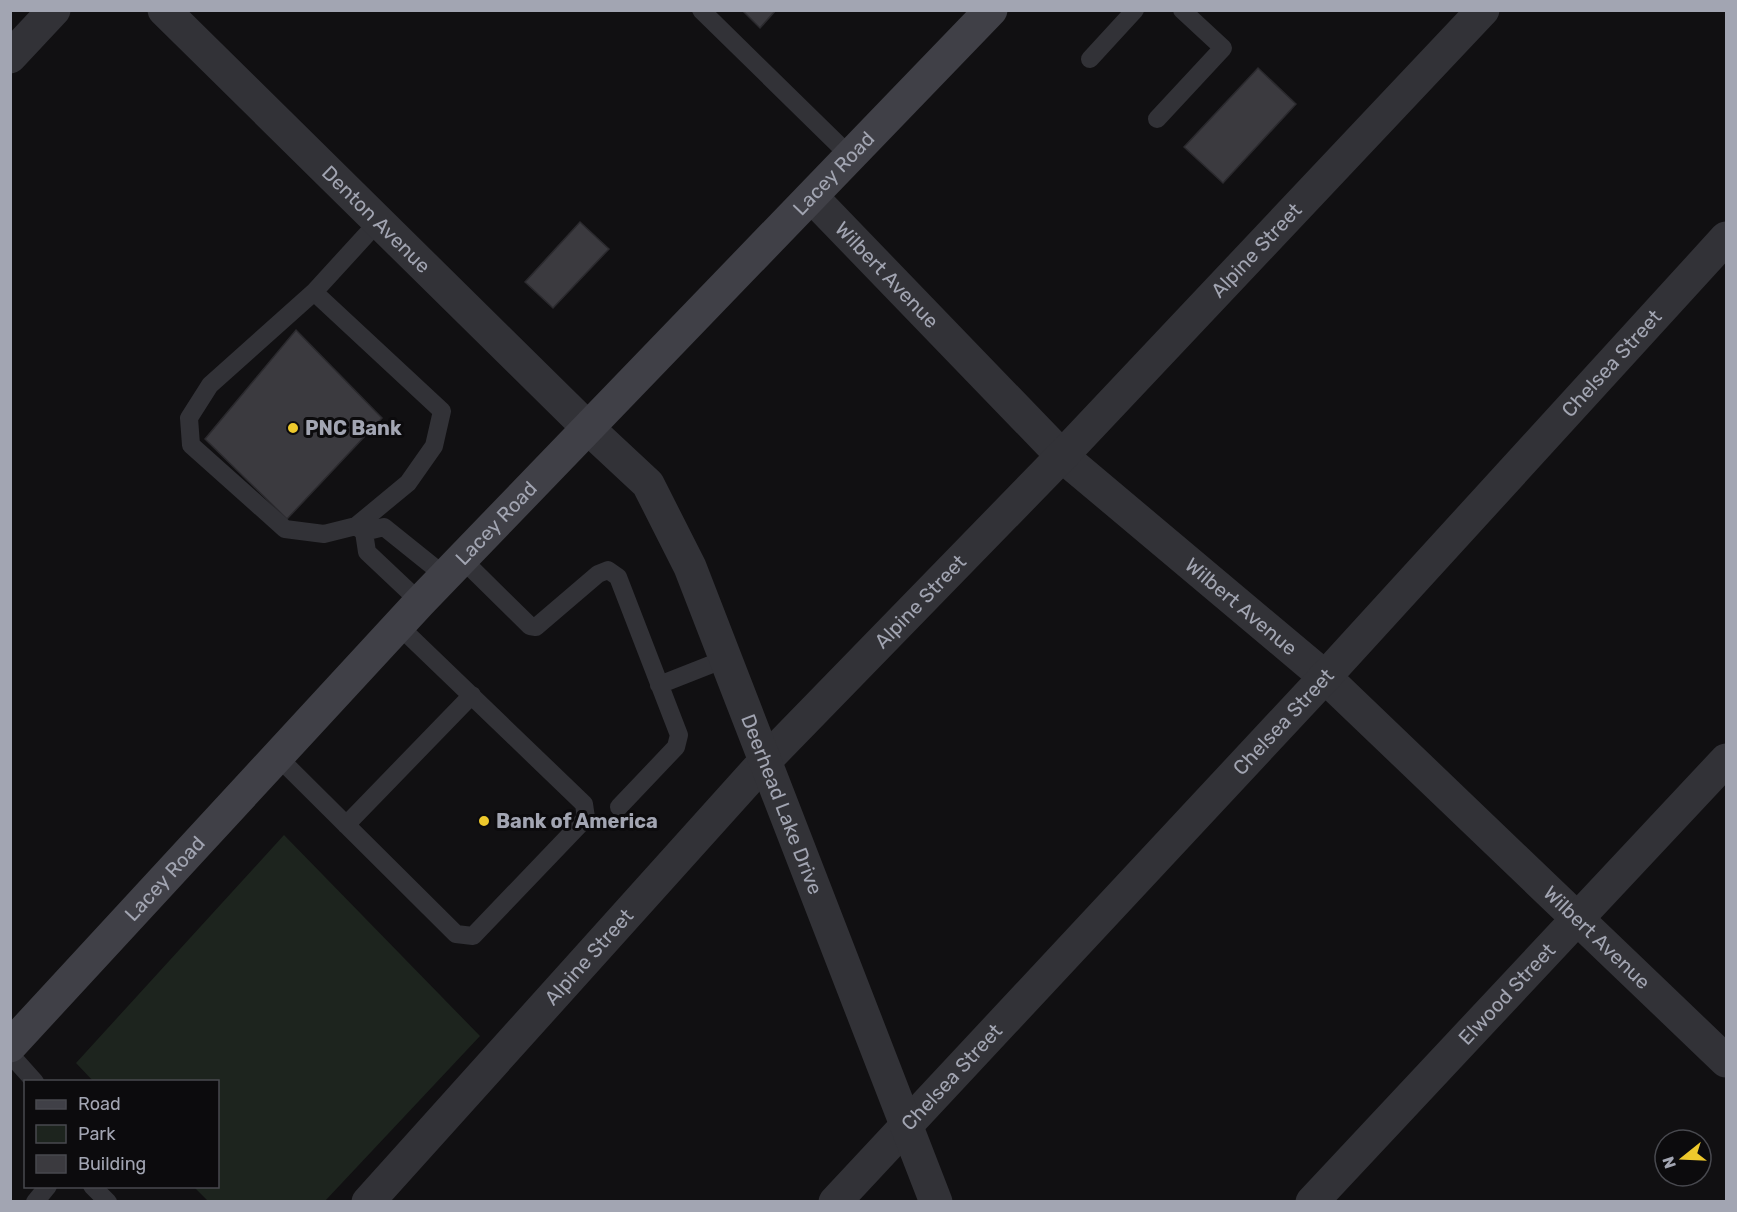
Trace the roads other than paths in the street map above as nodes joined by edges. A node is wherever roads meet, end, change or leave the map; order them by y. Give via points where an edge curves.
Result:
1 (54, 10) edge
2 (164, 10) edge
3 (701, 10) edge
4 (991, 10) edge
5 (1135, 10) edge
6 (1182, 10) edge
7 (1483, 10) edge
8 (10, 57) edge
9 (1090, 58) dead end
10 (1157, 119) dead end
11 (851, 157) junction
12 (812, 197) junction
13 (378, 222) junction
14 (1726, 238) edge
15 (314, 292) junction
16 (589, 429) junction
17 (1062, 456) junction
18 (360, 529) junction
19 (453, 567) junction
20 (420, 602) junction
21 (399, 626) junction
22 (725, 659) junction
23 (1325, 677) junction
24 (659, 685) junction
25 (472, 695) junction
26 (278, 757) junction
27 (1726, 760) edge
28 (765, 762) junction
29 (619, 807) dead end
30 (346, 825) junction
31 (1578, 919) junction
32 (10, 1046) edge
33 (10, 1054) edge
34 (1726, 1060) edge
35 (33, 1080) edge
36 (906, 1127) junction
37 (46, 1188) edge
38 (94, 1188) edge
39 (35, 1202) edge
40 (108, 1202) edge
41 (368, 1202) edge
42 (835, 1202) edge
43 (936, 1202) edge
44 (1312, 1202) edge

1 - 8 street
2 - 13 street, Denton Avenue
3 - 11 lane
4 - 11 main road, Lacey Road
5 - 9 lane
6 - 10 lane via 1222,48
7 - 17 street, Alpine Street
11 - 12 main road, Lacey Road
12 - 16 main road, Lacey Road
12 - 17 street, Wilbert Avenue
13 - 15 lane
13 - 16 street, Denton Avenue
14 - 23 street, Chelsea Street
15 - 18 lane via 442,411 434,446 408,483
15 - 18 lane via 210,385 189,418 191,445 285,529 324,534
16 - 19 main road, Lacey Road
16 - 22 street, Deerhead Lake Drive via 648,484 690,567
17 - 23 street, Wilbert Avenue
17 - 28 street, Alpine Street
18 - 19 lane via 384,527
18 - 20 lane via 367,552
19 - 20 main road, Lacey Road
19 - 24 lane via 530,626 537,627 598,574 608,570 618,577
20 - 21 main road, Lacey Road
21 - 25 lane
21 - 26 main road, Lacey Road
22 - 24 lane
22 - 28 street, Deerhead Lake Drive
23 - 31 street, Wilbert Avenue
23 - 36 street, Chelsea Street
24 - 29 lane via 679,735 676,747
25 - 30 lane
25 - 30 lane via 584,804 586,818 473,936 456,934
26 - 30 lane
26 - 32 main road, Lacey Road
27 - 31 street, Elwood Street
28 - 36 street, Deerhead Lake Drive
28 - 41 street, Alpine Street
31 - 34 street, Wilbert Avenue
31 - 44 street, Elwood Street
33 - 35 lane
36 - 42 street, Chelsea Street
36 - 43 street, Deerhead Lake Drive
37 - 39 lane
38 - 40 lane

